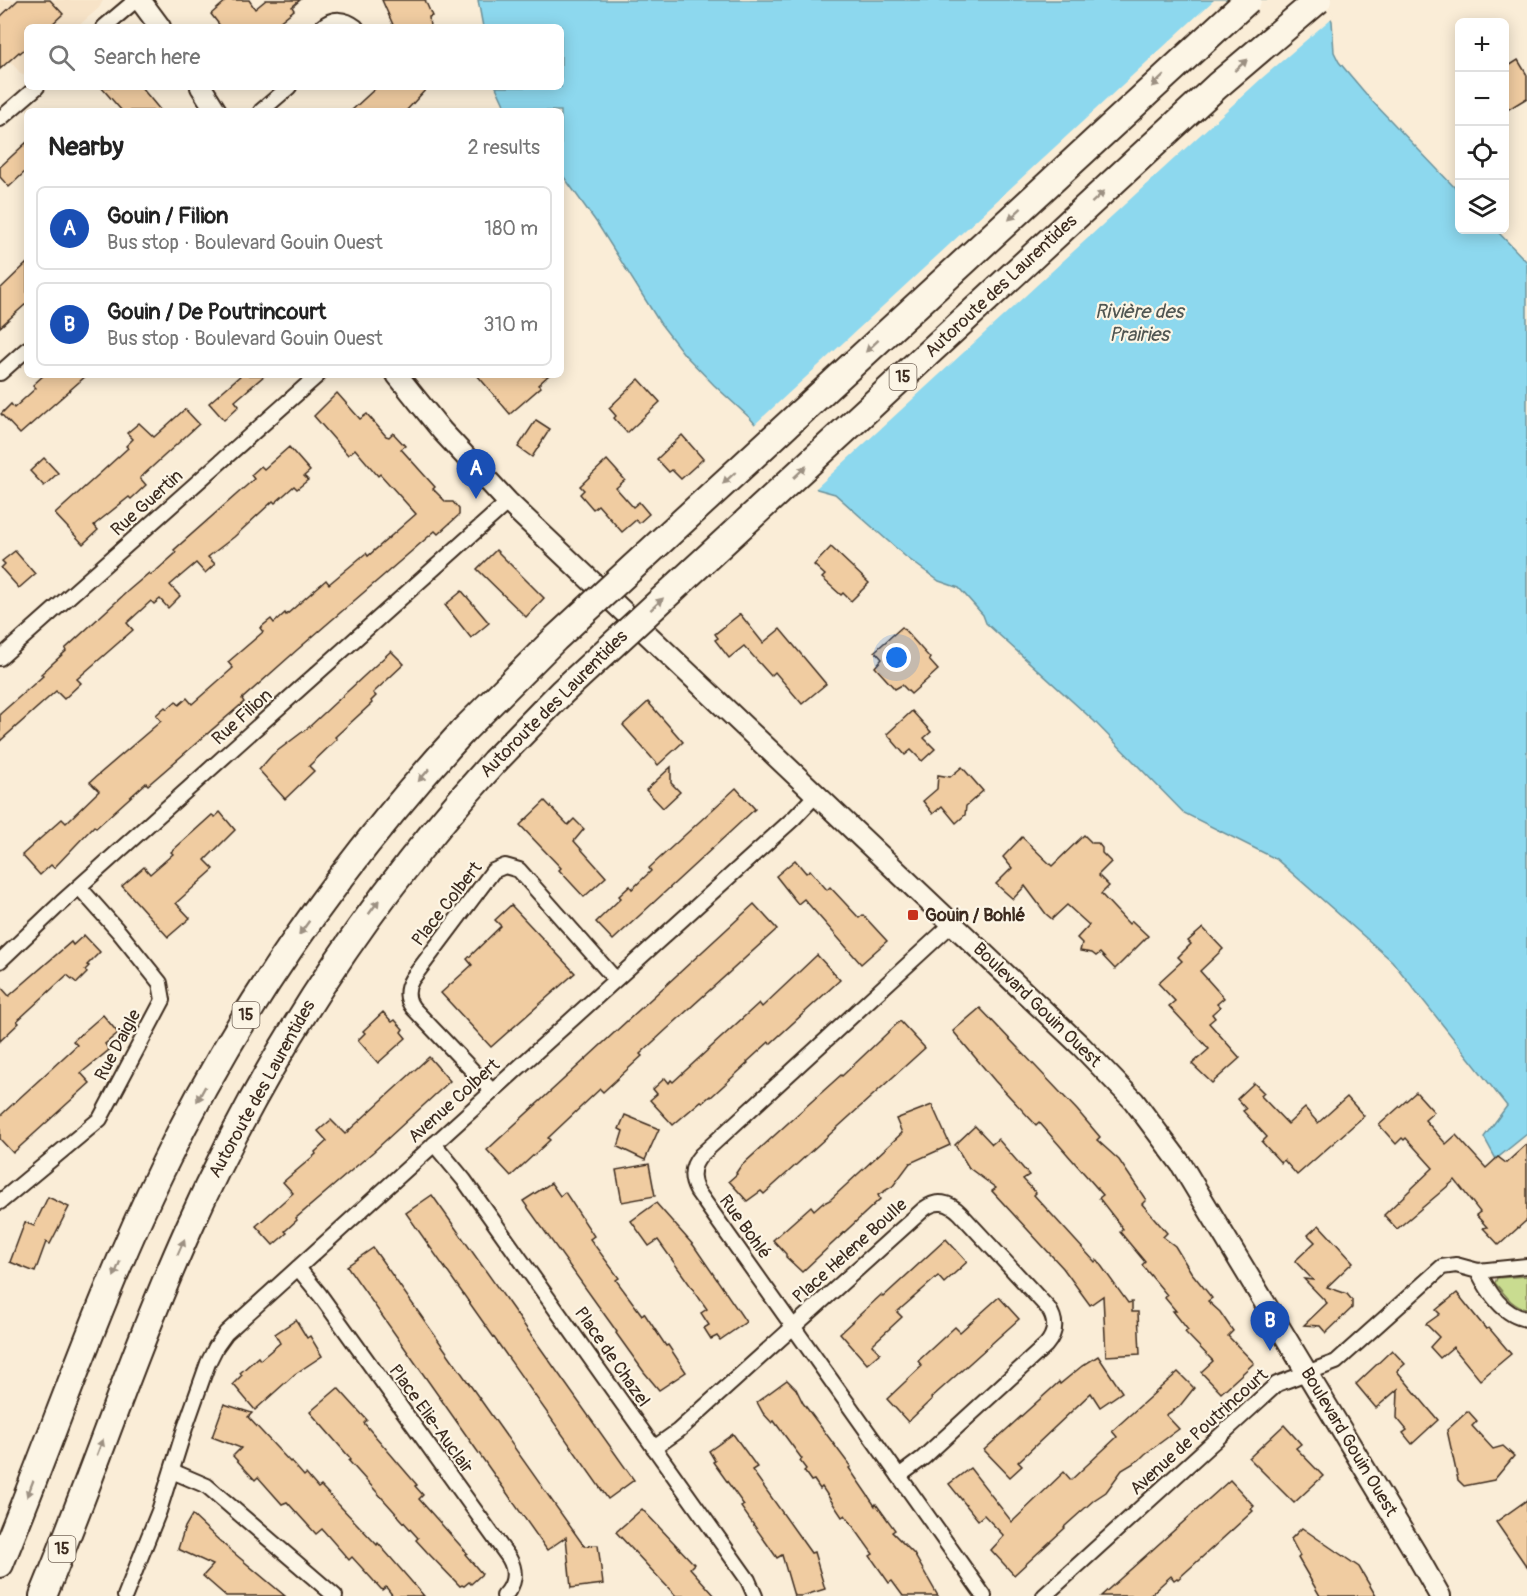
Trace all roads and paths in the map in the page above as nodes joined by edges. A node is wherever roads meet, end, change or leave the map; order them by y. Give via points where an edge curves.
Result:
1 (138, 0) edge
2 (1248, 0) edge
3 (1318, 0) edge
4 (108, 24) edge
5 (158, 24) edge
6 (326, 24) edge
7 (352, 24) edge
8 (33, 90) edge
9 (203, 90) edge
10 (286, 90) edge
11 (214, 108) edge
12 (264, 108) edge
13 (0, 119) edge
14 (24, 352) edge
15 (0, 373) edge
16 (315, 378) edge
17 (399, 378) edge
18 (508, 502) junction
19 (0, 657) edge
20 (816, 795) junction
21 (79, 887) junction
22 (952, 924) junction
23 (0, 961) edge
24 (615, 979) junction
25 (492, 1091) junction
26 (434, 1144) junction
27 (0, 1202) edge
28 (1527, 1266) edge
29 (298, 1268) junction
30 (1478, 1271) junction
31 (1527, 1319) edge
32 (794, 1326) junction
33 (1307, 1372) junction
34 (654, 1448) junction
35 (172, 1471) junction
36 (899, 1476) junction
37 (80, 1502) junction
38 (0, 1564) edge
39 (43, 1596) edge
40 (51, 1596) edge
41 (125, 1596) edge
42 (335, 1596) edge
43 (504, 1596) edge
44 (755, 1596) edge
45 (984, 1596) edge
46 (1044, 1596) edge
47 (1440, 1596) edge

1 - 4 street
1 - 5 street
2 -> 38 highway, 15, bridge via 562,632 463,731 397,807 298,937 205,1087 137,1224
37 -> 3 highway, Autoroute des Laurentides / 15, bridge via 168,1277 253,1099 356,932 434,831 562,692 1217,86
6 - 7 street via 342,20
8 - 13 street
9 - 11 street
10 - 12 street
14 - 15 street
16 - 19 street, Rue Guertin
17 - 18 street, Boulevard Gouin Ouest
18 - 20 street, Boulevard Gouin Ouest
18 - 21 street, Rue Filion
20 - 22 street, Boulevard Gouin Ouest
20 - 24 street, Avenue Colbert
21 - 23 street, Rue Filion
21 - 27 street, Rue Daigle via 160,983 163,1000 100,1119
22 - 32 street, Rue Bohlé via 701,1155 693,1168 697,1191
22 - 33 street, Boulevard Gouin Ouest via 1088,1053 1147,1118 1180,1164
24 - 25 street, Avenue Colbert
24 - 25 street, Place Colbert via 519,870 505,866 493,871 412,979 407,992 413,1008
25 - 26 street, Avenue Colbert
26 - 29 street, Avenue Colbert
26 - 34 street, Place de Chazel via 464,1180
28 - 30 street, Avenue de Poutrincourt
29 - 35 street, Avenue Colbert via 232,1327 216,1347
29 - 43 street, Place Elie-Auclair via 509,1558 514,1577
30 - 31 street via 1506,1310
30 - 33 street, Avenue de Poutrincourt via 1456,1265 1442,1267 1336,1362
32 - 34 street, Place Helene Boulle
32 - 36 street, Rue Bohlé
32 - 36 street, Place Helene Boulle via 924,1209 941,1202 955,1207 1051,1312 1055,1327 1046,1345
33 - 46 street, Avenue de Poutrincourt via 1277,1384
33 - 47 street, Boulevard Gouin Ouest
34 - 44 street, Place de Chazel via 748,1580
35 - 41 street, Avenue Colbert
35 - 42 street via 213,1491
36 - 45 street, Rue Bohlé
37 - 39 highway, Autoroute des Laurentides / 15
37 - 40 highway

